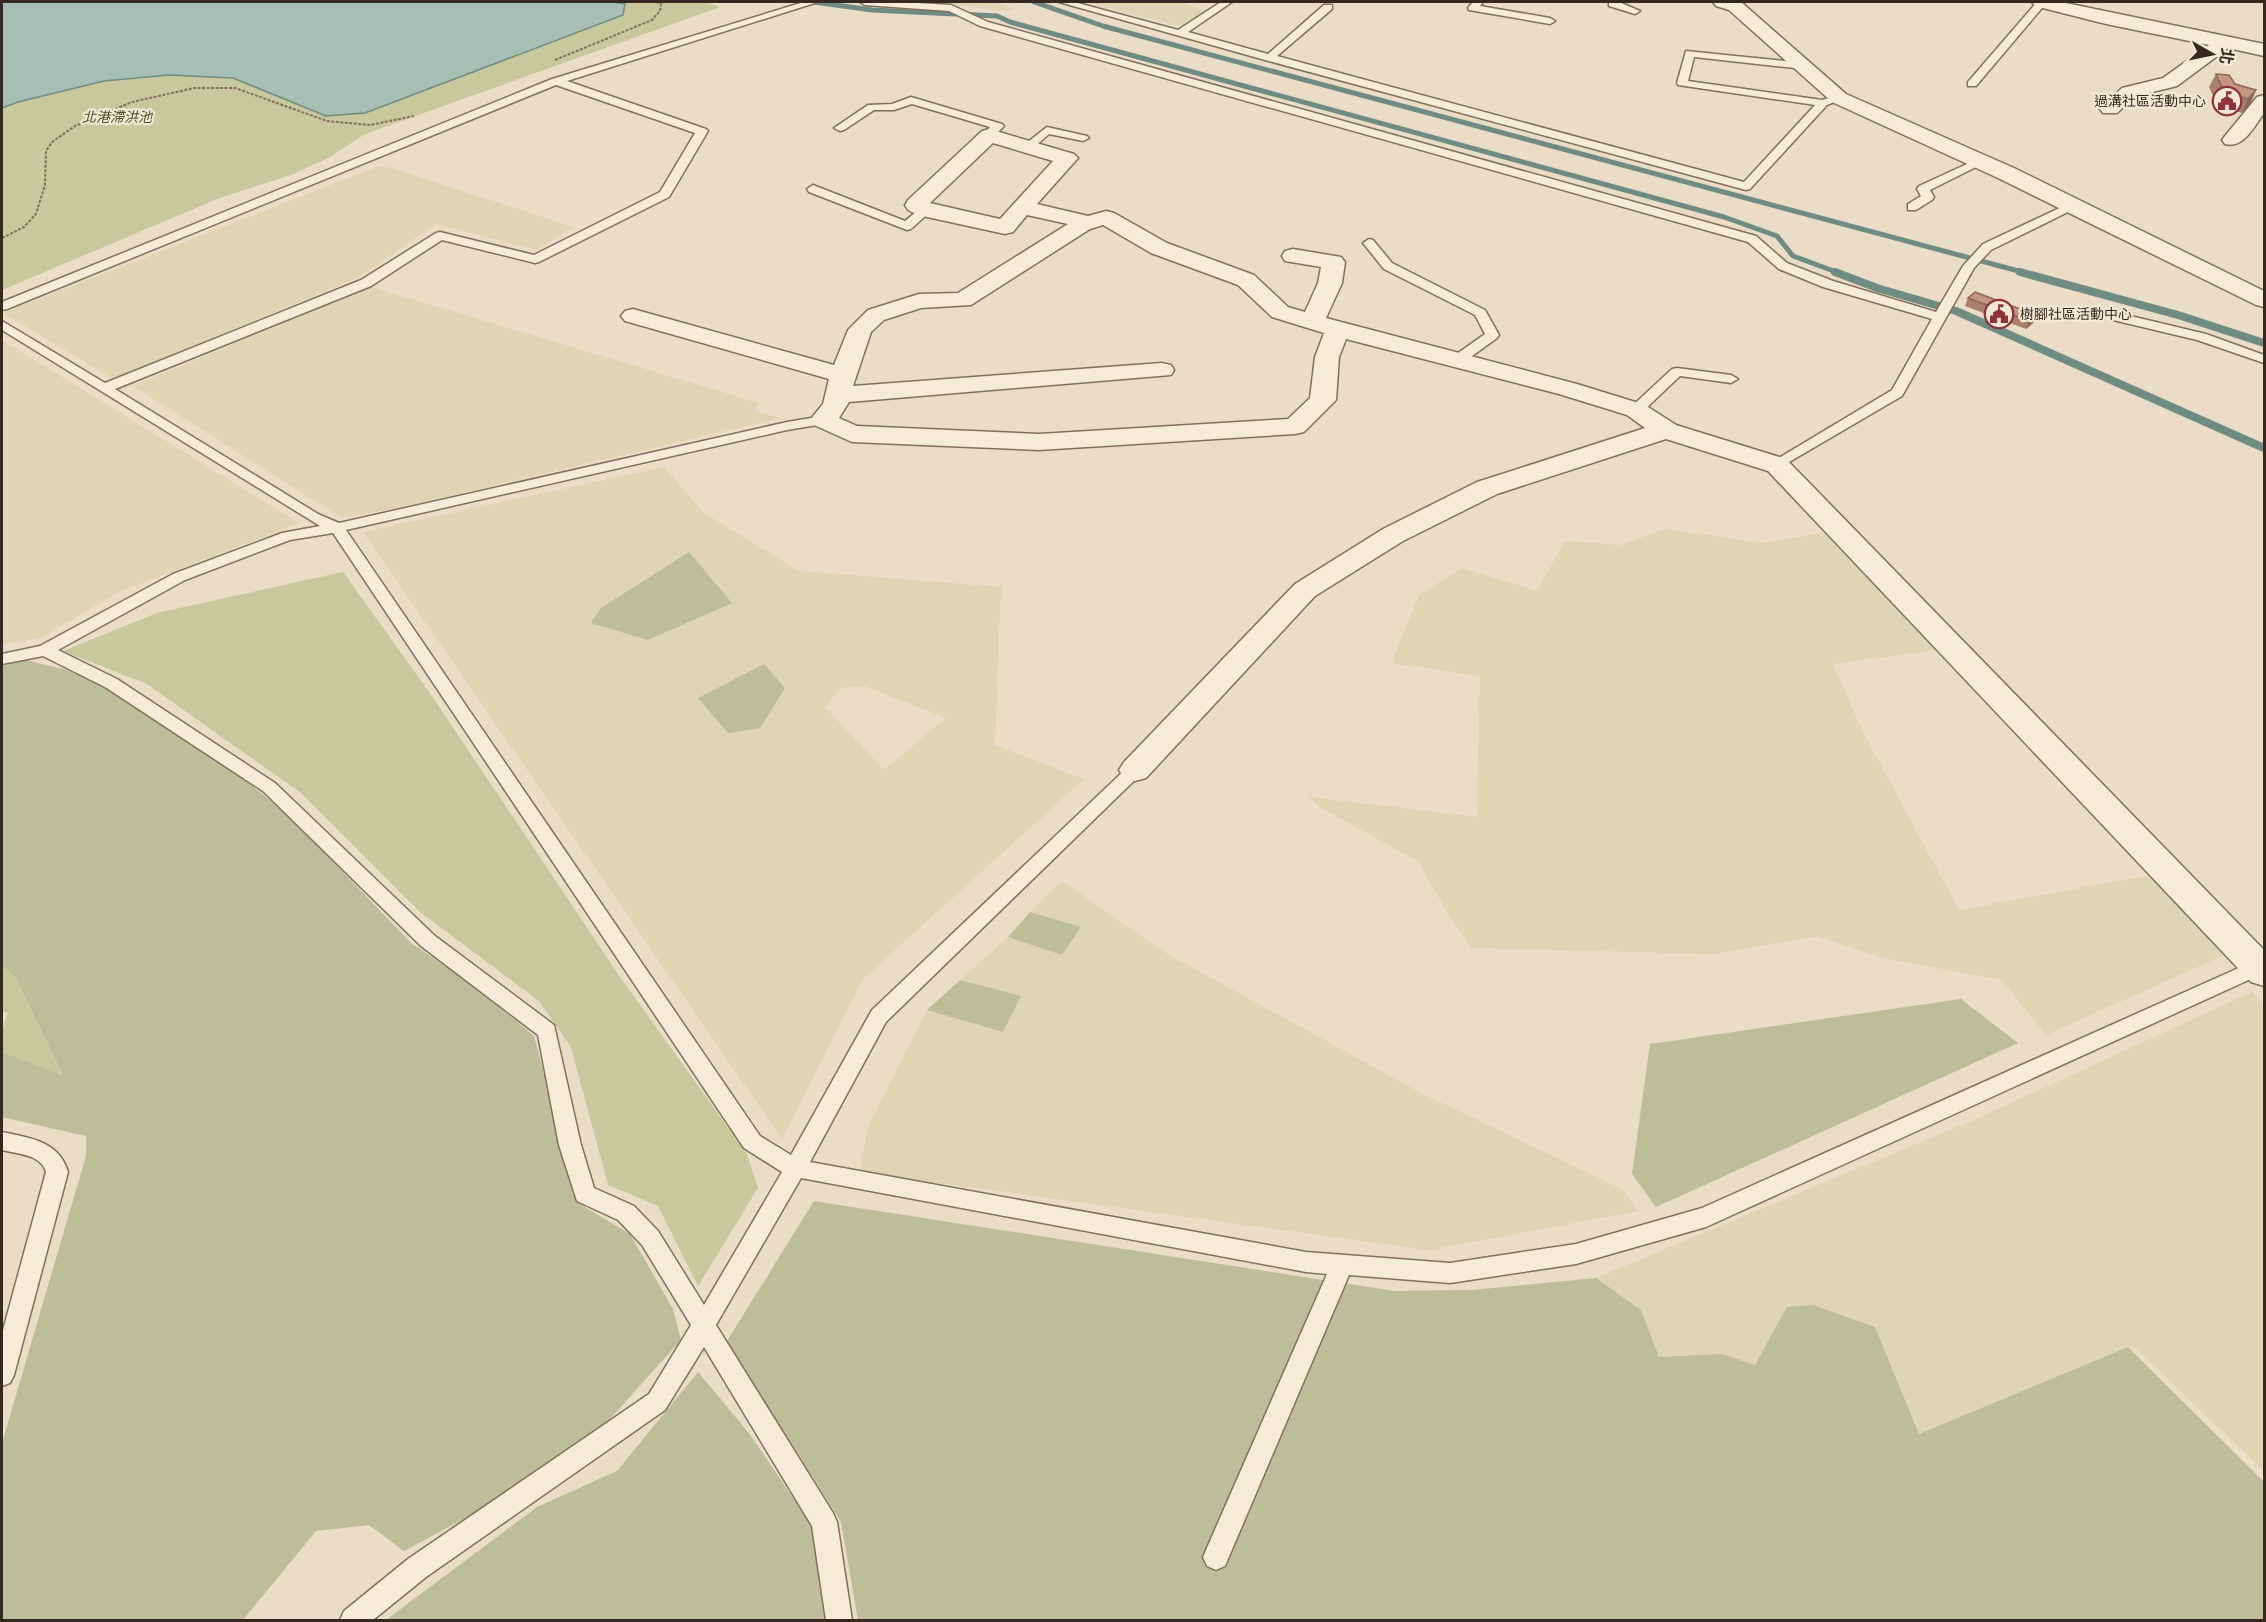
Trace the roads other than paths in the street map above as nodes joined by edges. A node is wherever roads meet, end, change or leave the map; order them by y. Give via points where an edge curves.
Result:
1 (813, 2) edge
2 (865, 2) edge
3 (1064, 2) edge
4 (1227, 2) edge
5 (1478, 2) edge
6 (1614, 2) edge
7 (1722, 2) edge
8 (2041, 2) edge
9 (1328, 7) dead end
10 (1635, 11) dead end
11 (1550, 21) dead end
12 (1180, 33) junction
13 (2225, 42) junction
14 (2265, 50) edge
15 (1269, 58) junction
16 (1804, 66) junction
17 (556, 81) junction
18 (1972, 84) dead end
19 (1831, 100) junction
20 (2265, 101) edge
21 (2110, 109) dead end
22 (840, 128) dead end
23 (989, 135) junction
24 (1083, 138) dead end
25 (2232, 140) dead end
26 (1028, 147) junction
27 (1980, 161) junction
28 (813, 189) dead end
29 (2074, 206) junction
30 (1022, 207) junction
31 (1912, 207) dead end
32 (926, 210) junction
33 (1091, 223) junction
34 (1369, 243) dead end
35 (1293, 256) dead end
36 (2265, 300) edge
37 (2, 306) edge
38 (1943, 311) junction
39 (633, 316) dead end
40 (2118, 317) dead end
41 (2, 325) edge
42 (1324, 326) junction
43 (2265, 359) edge
44 (1456, 361) junction
45 (1162, 370) dead end
46 (1731, 379) dead end
47 (841, 385) junction
48 (104, 388) junction
49 (1636, 410) junction
50 (823, 420) junction
51 (1667, 431) junction
52 (1777, 465) junction
53 (338, 528) junction
54 (45, 651) junction
55 (2, 659) edge
56 (1135, 770) joint
57 (2262, 969) edge
58 (2, 1141) edge
59 (794, 1168) junction
60 (1343, 1264) junction
61 (703, 1327) junction
62 (2, 1375) edge
63 (1216, 1557) dead end
64 (353, 1620) edge
65 (839, 1620) edge

1 - 17 lane
2 - 38 lane via 951,9 984,24 1752,239 1783,266 1828,284
3 - 12 lane
4 - 12 lane
5 - 11 lane via 1473,9
6 - 10 lane
7 - 16 street via 1735,6
8 - 13 street
8 - 18 lane
9 - 15 lane
12 - 15 lane
13 - 14 street
13 - 21 street via 2170,82 2128,92
15 - 19 lane via 1746,186
16 - 19 street
16 - 19 lane via 1690,53 1682,83
17 - 37 lane
17 - 48 lane via 702,131 665,194 535,259 440,236 366,283
19 - 27 street
20 - 25 street
22 - 23 lane via 872,107 894,107 911,100 998,126
23 - 26 street
23 - 32 street via 916,205
24 - 26 lane via 1047,130
26 - 30 street via 1067,159
27 - 29 street
27 - 31 lane via 1923,189 1929,196
28 - 32 lane via 907,226
29 - 36 street
29 - 38 lane via 1987,247 1970,266
30 - 32 street via 1005,227
30 - 33 street
33 - 42 street via 1106,218 1159,248 1246,280 1280,312
33 - 47 street via 1084,223 963,300 919,301 876,315 860,330
34 - 44 lane via 1388,266 1480,313 1492,335
35 - 42 street via 1333,262
38 - 52 lane via 1897,393
39 - 47 street
40 - 43 lane via 2201,337
41 - 48 lane
42 - 44 street
42 - 50 street via 1327,357 1323,400 1295,426 1039,442 852,434
44 - 49 street
45 - 47 street
46 - 49 lane via 1677,372
47 - 50 street via 835,406
48 - 53 lane via 313,517
49 - 51 street
50 - 53 lane
51 - 52 street
51 - 56 street via 1487,488 1393,535 1305,590
52 - 57 street
53 - 54 lane via 288,536 179,577
53 - 59 lane via 752,1142
54 - 55 lane
54 - 61 lane via 111,683 269,787 428,941 547,1031 570,1145 585,1194 626,1213 650,1238
56 - 59 lane via 879,1016
57 - 60 lane via 1706,1217 1576,1254 1450,1273
58 - 62 lane via 49,1155 57,1172
59 - 60 lane via 1306,1262
59 - 61 lane
60 - 63 lane
61 - 64 lane via 657,1401 417,1568
61 - 65 lane via 824,1522

